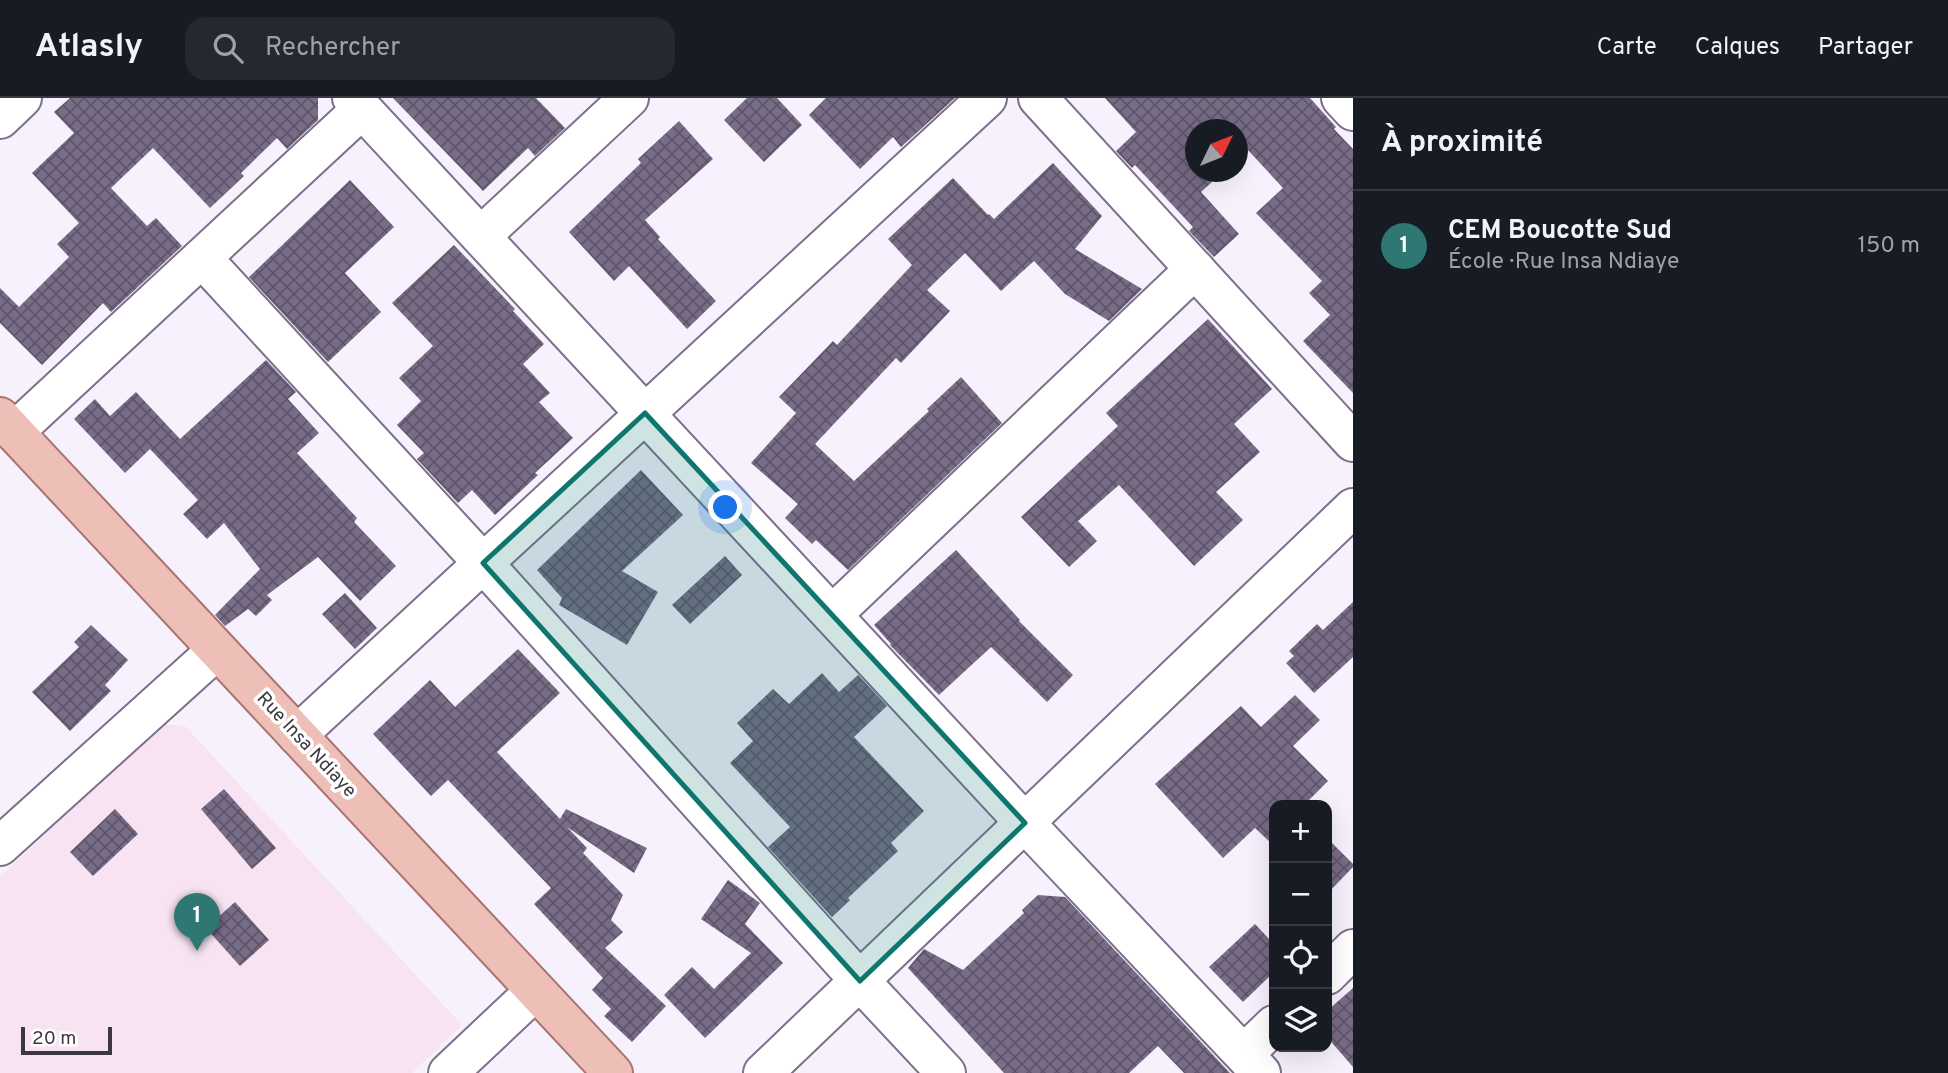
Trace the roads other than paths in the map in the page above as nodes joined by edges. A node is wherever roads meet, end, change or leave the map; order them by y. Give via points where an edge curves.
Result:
1 (22, 98) edge
2 (629, 98) edge
3 (987, 98) edge
4 (1038, 98) edge
5 (1341, 98) edge
6 (357, 103) edge
7 (1353, 111) edge
8 (0, 119) edge
9 (481, 236) junction
10 (202, 258) junction
11 (1195, 269) junction
12 (645, 413) junction
13 (7, 424) edge
14 (1353, 442) edge
15 (1353, 508) edge
16 (483, 563) junction
17 (832, 615) junction
18 (217, 650) junction
19 (297, 736) junction
20 (1025, 823) junction
21 (1, 843) edge
22 (1353, 950) edge
23 (1332, 970) edge
24 (860, 981) junction
25 (535, 991) junction
26 (1269, 1034) edge
27 (1253, 1063) edge
28 (448, 1073) edge
29 (612, 1073) edge
30 (763, 1073) edge
31 (946, 1073) edge

1 - 8 street
2 - 9 street
3 - 12 street
4 - 11 street
5 - 7 street
6 - 9 street
6 - 10 street
9 - 12 street
10 - 13 street
10 - 16 street
11 - 14 street
11 - 17 street
12 - 16 street
12 - 17 street
13 - 18 main road, Rue Insa Ndiaye
15 - 20 street
16 - 19 street
16 - 24 street
17 - 20 street
18 - 19 main road, Rue Insa Ndiaye
18 - 21 street
19 - 25 main road, Rue Insa Ndiaye
20 - 24 street
20 - 27 street
22 - 23 street
24 - 30 street
24 - 31 street
25 - 28 street
25 - 29 main road, Rue Insa Ndiaye
26 - 27 street

